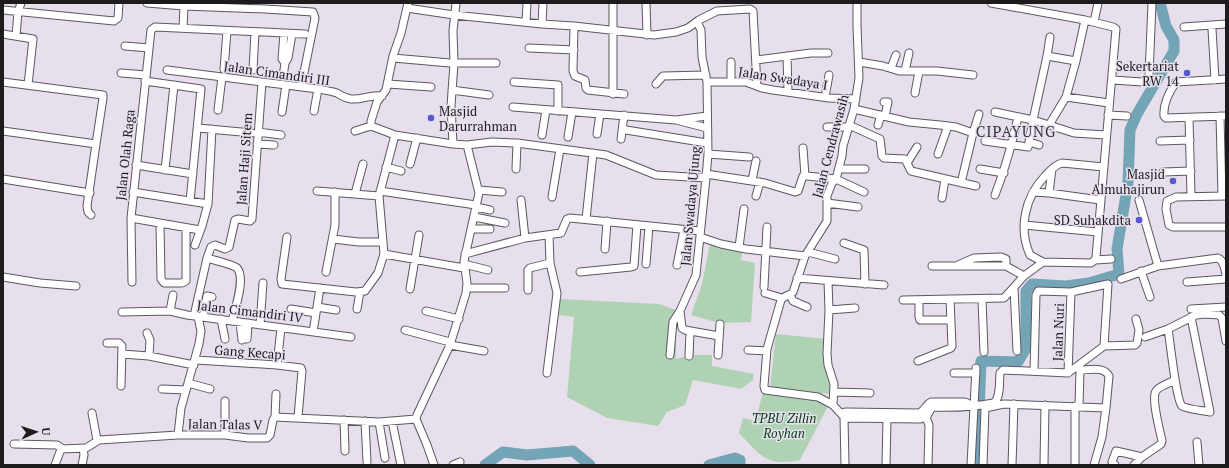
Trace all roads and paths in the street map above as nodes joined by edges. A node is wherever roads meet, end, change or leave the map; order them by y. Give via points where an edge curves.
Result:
1 (21, 3) edge
2 (118, 3) edge
3 (147, 3) edge
4 (456, 3) edge
5 (527, 3) edge
6 (543, 3) edge
7 (613, 3) edge
8 (646, 3) edge
9 (857, 3) edge
10 (993, 3) edge
11 (1098, 3) edge
12 (1152, 3) edge
13 (184, 5) edge
14 (265, 6) edge
15 (408, 6) edge
16 (739, 6) edge
17 (3, 10) edge
18 (18, 12) junction
19 (454, 15) junction
20 (1085, 20) junction
21 (526, 22) junction
22 (697, 22) junction
23 (1094, 22) junction
24 (542, 24) junction
25 (1226, 24) edge
26 (574, 26) junction
27 (1184, 27) dead end
28 (183, 28) junction
29 (1212, 29) dead end
30 (227, 31) junction
31 (613, 31) junction
32 (256, 32) junction
33 (3, 34) edge
34 (288, 34) junction
35 (305, 34) dead end
36 (646, 35) junction
37 (16, 36) junction
38 (1050, 37) dead end
39 (125, 46) dead end
40 (149, 48) junction
41 (529, 48) dead end
42 (574, 50) junction
43 (828, 53) dead end
44 (909, 53) dead end
45 (896, 55) dead end
46 (787, 56) junction
47 (1047, 56) junction
48 (393, 58) junction
49 (756, 60) junction
50 (731, 62) dead end
51 (859, 62) junction
52 (1076, 62) junction
53 (452, 63) junction
54 (496, 63) dead end
55 (891, 68) junction
56 (224, 69) dead end
57 (168, 70) dead end
58 (253, 70) dead end
59 (905, 71) junction
60 (919, 71) junction
61 (121, 73) dead end
62 (973, 74) dead end
63 (830, 75) dead end
64 (222, 77) junction
65 (283, 77) dead end
66 (145, 78) junction
67 (706, 78) junction
68 (1226, 79) edge
69 (1112, 80) junction
70 (1215, 80) junction
71 (3, 82) edge
72 (262, 82) junction
73 (514, 82) dead end
74 (731, 82) junction
75 (388, 84) junction
76 (656, 84) dead end
77 (174, 85) junction
78 (28, 86) junction
79 (286, 86) junction
80 (757, 86) junction
81 (301, 87) junction
82 (431, 87) dead end
83 (318, 89) junction
84 (452, 90) junction
85 (788, 92) junction
86 (915, 93) dead end
87 (489, 94) dead end
88 (613, 94) junction
89 (624, 94) dead end
90 (382, 96) junction
91 (826, 97) junction
92 (1066, 97) junction
93 (856, 99) junction
94 (884, 102) dead end
95 (1109, 103) junction
96 (514, 107) dead end
97 (854, 109) junction
98 (218, 110) dead end
99 (546, 110) junction
100 (314, 111) dead end
101 (558, 111) junction
102 (282, 112) dead end
103 (572, 112) junction
104 (996, 112) dead end
105 (600, 114) junction
106 (979, 114) dead end
107 (1108, 114) junction
108 (624, 115) junction
109 (707, 116) junction
110 (883, 116) junction
111 (1127, 116) dead end
112 (1223, 116) edge
113 (1018, 117) junction
114 (1189, 118) junction
115 (1033, 120) junction
116 (697, 121) junction
117 (1049, 124) junction
118 (878, 125) dead end
119 (371, 126) junction
120 (848, 126) junction
121 (948, 126) junction
122 (827, 127) dead end
123 (198, 128) junction
124 (707, 128) junction
125 (212, 129) junction
126 (626, 130) dead end
127 (3, 131) edge
128 (355, 131) dead end
129 (255, 133) junction
130 (973, 133) junction
131 (281, 134) dead end
132 (597, 134) dead end
133 (395, 135) junction
134 (542, 135) dead end
135 (1106, 135) junction
136 (568, 137) dead end
137 (417, 138) junction
138 (621, 139) dead end
139 (1190, 140) junction
140 (985, 141) dead end
141 (1160, 141) dead end
142 (1029, 142) junction
143 (517, 143) junction
144 (707, 143) junction
145 (96, 144) junction
146 (257, 144) junction
147 (453, 144) junction
148 (274, 145) dead end
149 (467, 145) junction
150 (1012, 145) junction
151 (1039, 145) dead end
152 (917, 147) dead end
153 (803, 148) dead end
154 (560, 149) junction
155 (592, 153) junction
156 (708, 154) junction
157 (938, 154) dead end
158 (907, 163) junction
159 (363, 164) dead end
160 (410, 164) dead end
161 (136, 165) junction
162 (1104, 166) junction
163 (386, 167) junction
164 (516, 169) dead end
165 (839, 169) junction
166 (865, 169) dead end
167 (980, 169) dead end
168 (1052, 169) junction
169 (165, 170) junction
170 (401, 171) dead end
171 (1191, 171) junction
172 (1163, 172) dead end
173 (1004, 173) junction
174 (193, 174) junction
175 (706, 176) junction
176 (805, 176) junction
177 (3, 179) edge
178 (945, 179) junction
179 (752, 180) junction
180 (836, 180) junction
181 (760, 182) junction
182 (961, 183) junction
183 (976, 186) dead end
184 (479, 190) junction
185 (317, 191) dead end
186 (133, 192) junction
187 (335, 192) junction
188 (502, 192) dead end
189 (864, 192) dead end
190 (1033, 192) junction
191 (90, 193) junction
192 (380, 193) junction
193 (355, 194) junction
194 (1050, 194) junction
195 (995, 195) dead end
196 (756, 196) dead end
197 (1191, 196) junction
198 (1224, 196) edge
199 (552, 197) dead end
200 (942, 198) dead end
201 (521, 200) dead end
202 (1100, 200) junction
203 (1139, 200) dead end
204 (190, 201) junction
205 (827, 203) junction
206 (208, 204) junction
207 (476, 206) junction
208 (858, 207) dead end
209 (744, 209) dead end
210 (490, 210) dead end
211 (91, 215) dead end
212 (474, 217) junction
213 (131, 218) junction
214 (586, 219) junction
215 (607, 221) junction
216 (160, 223) junction
217 (505, 223) dead end
218 (637, 225) junction
219 (1024, 225) junction
220 (649, 226) junction
221 (767, 227) dead end
222 (1226, 227) edge
223 (186, 228) junction
224 (471, 229) junction
225 (490, 229) dead end
226 (200, 230) junction
227 (684, 230) junction
228 (1098, 232) junction
229 (700, 234) junction
230 (419, 235) dead end
231 (549, 235) junction
232 (287, 237) dead end
233 (524, 238) junction
234 (333, 239) junction
235 (382, 242) junction
236 (844, 243) dead end
237 (195, 245) dead end
238 (740, 247) junction
239 (604, 249) dead end
240 (766, 251) junction
241 (384, 254) junction
242 (465, 254) junction
243 (806, 254) junction
244 (206, 258) junction
245 (835, 259) dead end
246 (1111, 259) dead end
247 (415, 260) junction
248 (1095, 260) junction
249 (1043, 262) junction
250 (550, 263) junction
251 (646, 264) dead end
252 (677, 265) dead end
253 (464, 266) junction
254 (932, 266) dead end
255 (1158, 266) junction
256 (488, 270) dead end
257 (1141, 271) junction
258 (326, 272) dead end
259 (580, 272) dead end
260 (1226, 274) edge
261 (1024, 276) junction
262 (3, 277) edge
263 (797, 278) junction
264 (1121, 279) dead end
265 (1226, 279) edge
266 (828, 281) junction
267 (132, 282) dead end
268 (1187, 282) dead end
269 (263, 283) dead end
270 (865, 284) junction
271 (884, 285) dead end
272 (76, 286) dead end
273 (320, 288) junction
274 (467, 288) junction
275 (505, 288) dead end
276 (1014, 288) junction
277 (410, 289) dead end
278 (528, 290) dead end
279 (360, 292) junction
280 (1071, 292) junction
281 (173, 295) dead end
282 (790, 295) junction
283 (212, 297) dead end
284 (1150, 297) dead end
285 (782, 298) junction
286 (950, 299) junction
287 (982, 299) junction
288 (903, 300) dead end
289 (919, 300) junction
290 (807, 307) dead end
291 (1226, 307) edge
292 (855, 308) dead end
293 (291, 309) dead end
294 (1191, 309) dead end
295 (316, 310) junction
296 (336, 310) dead end
297 (357, 310) dead end
298 (829, 310) junction
299 (170, 311) junction
300 (426, 311) dead end
301 (680, 311) junction
302 (122, 312) dead end
303 (198, 317) junction
304 (1191, 317) junction
305 (220, 319) junction
306 (459, 319) junction
307 (1136, 319) dead end
308 (232, 320) junction
309 (951, 320) junction
310 (240, 322) junction
311 (248, 323) junction
312 (720, 324) dead end
313 (260, 325) junction
314 (282, 328) junction
315 (1168, 329) junction
316 (405, 330) dead end
317 (313, 332) junction
318 (690, 332) junction
319 (147, 333) dead end
320 (719, 336) junction
321 (351, 337) dead end
322 (1145, 337) dead end
323 (226, 339) dead end
324 (1226, 341) edge
325 (107, 343) dead end
326 (450, 344) junction
327 (1104, 346) junction
328 (748, 350) dead end
329 (1017, 350) dead end
330 (484, 351) dead end
331 (767, 351) junction
332 (984, 352) dead end
333 (122, 354) junction
334 (670, 355) dead end
335 (718, 355) dead end
336 (149, 356) junction
337 (689, 356) dead end
338 (918, 361) dead end
339 (195, 363) junction
340 (277, 365) junction
341 (1034, 371) junction
342 (546, 373) dead end
343 (954, 373) dead end
344 (1068, 373) junction
345 (1175, 380) junction
346 (121, 386) dead end
347 (187, 387) junction
348 (162, 389) dead end
349 (210, 389) dead end
350 (834, 392) junction
351 (870, 393) dead end
352 (276, 394) dead end
353 (225, 401) dead end
354 (1014, 404) junction
355 (976, 405) junction
356 (1044, 405) junction
357 (1077, 406) junction
358 (1106, 408) junction
359 (839, 412) junction
360 (92, 413) dead end
361 (925, 414) junction
362 (275, 417) junction
363 (298, 417) junction
364 (416, 419) junction
365 (887, 419) junction
366 (344, 420) junction
367 (365, 421) junction
368 (392, 421) junction
369 (379, 422) junction
370 (178, 435) junction
371 (225, 435) junction
372 (97, 440) junction
373 (1197, 442) dead end
374 (14, 444) dead end
375 (83, 448) junction
376 (63, 449) junction
377 (345, 451) dead end
378 (1142, 457) junction
379 (385, 458) dead end
380 (367, 462) dead end
381 (460, 462) dead end
382 (55, 465) edge
383 (82, 465) edge
384 (401, 465) edge
385 (434, 465) edge
386 (453, 465) edge
387 (845, 465) edge
388 (886, 465) edge
389 (928, 465) edge
390 (971, 465) edge
391 (983, 465) edge
392 (1012, 465) edge
393 (1044, 465) edge
394 (1075, 465) edge
395 (1094, 465) edge
396 (1115, 465) edge
397 (1134, 465) edge
398 (1199, 465) edge

1 - 18 street
2 - 18 street via 118,18 114,21
3 - 13 street
4 - 19 street
5 - 21 street
6 - 24 street
7 - 31 street
8 - 36 street
9 - 51 street, Jalan Cendrawasih
10 - 20 street
11 - 23 street
12 - 69 street via 1146,80
13 - 14 street
13 - 28 street
14 - 81 street via 313,12 315,18
15 - 19 street
15 - 48 street
16 - 22 street via 718,11
16 - 49 street via 753,11
17 - 18 street
18 - 37 street
19 - 21 street
19 - 53 street
20 - 23 street
20 - 52 street
21 - 24 street
22 - 36 street via 676,32
22 - 67 street, Jalan Swadaya Ujung via 701,30
23 - 69 street via 1116,29
24 - 26 street
25 - 27 street
26 - 31 street
26 - 42 street
28 - 30 street
28 - 40 street, Jalan Olah Raga via 155,27 151,30
29 - 70 street
30 - 32 street
30 - 56 street
31 - 36 street
31 - 88 street
32 - 34 street
32 - 58 street
33 - 37 street
34 - 35 street
34 - 65 street via 288,58
37 - 78 street via 33,39
38 - 47 street
39 - 40 street
40 - 66 street, Jalan Olah Raga
41 - 42 street
42 - 88 street via 575,76 585,80 588,90
43 - 46 street
44 - 59 street
45 - 55 street
46 - 49 street
46 - 85 street
47 - 52 street
47 - 115 street
48 - 53 street
48 - 75 street
49 - 80 street
50 - 74 street
51 - 55 street
51 - 93 street, Jalan Cendrawasih
52 - 92 street
53 - 54 street
53 - 84 street
55 - 59 street
57 - 64 street, Jalan Cimandiri III
59 - 60 street
60 - 62 street
60 - 86 street
61 - 66 street
63 - 91 street
64 - 72 street, Jalan Cimandiri III
64 - 98 street
66 - 77 street
66 - 161 street, Jalan Olah Raga
67 - 74 street, Jalan Swadaya I
67 - 76 street, Jalan Swadaya I via 662,76
67 - 109 street, Jalan Swadaya Ujung
68 - 70 street
69 - 95 street
70 - 114 street via 1178,81 1171,89 1164,116
71 - 78 street
72 - 79 street, Jalan Cimandiri III
72 - 129 street, Jalan Haji Sitem
73 - 101 street via 558,84
74 - 80 street, Jalan Swadaya I via 746,82
75 - 82 street
75 - 90 street
77 - 123 street via 201,89
77 - 169 street
78 - 145 street via 103,95
79 - 81 street, Jalan Cimandiri III
79 - 102 street
80 - 85 street, Jalan Swadaya I
81 - 83 street, Jalan Cimandiri III
83 - 90 street, Jalan Cimandiri III via 352,99 362,99 370,95
83 - 100 street
84 - 87 street
84 - 147 street
85 - 91 street, Jalan Swadaya I
88 - 89 street
90 - 119 street via 377,102
91 - 93 street, Jalan Swadaya I
92 - 95 street
92 - 117 street
93 - 97 street, Jalan Cendrawasih
94 - 110 street via 888,102
95 - 107 street
96 - 99 street
97 - 110 street
97 - 120 street, Jalan Cendrawasih
99 - 101 street
99 - 134 street
101 - 103 street
103 - 105 street
103 - 136 street
104 - 113 street
105 - 108 street
105 - 132 street
106 - 130 street
107 - 111 street
107 - 135 street
108 - 116 street
108 - 138 street
109 - 116 street
109 - 124 street, Jalan Swadaya Ujung
110 - 118 street
110 - 121 street
112 - 114 street
112 - 198 street
113 - 115 street
113 - 150 street
114 - 139 street
115 - 117 street
115 - 142 street
116 - 124 street
117 - 135 street via 1074,133
119 - 128 street
119 - 133 street
120 - 122 street
120 - 158 street via 880,139 882,157 905,159
120 - 165 street, Jalan Cendrawasih
121 - 130 street
121 - 157 street
123 - 125 street
123 - 174 street
124 - 144 street, Jalan Swadaya Ujung
125 - 129 street
125 - 206 street
126 - 144 street
127 - 145 street
129 - 131 street
129 - 146 street, Jalan Haji Sitem
130 - 182 street
133 - 137 street
133 - 163 street
135 - 162 street
137 - 147 street
137 - 160 street
139 - 141 street
139 - 171 street
140 - 150 street
142 - 150 street via 1027,148
142 - 151 street
143 - 149 street
143 - 154 street
143 - 164 street
144 - 156 street, Jalan Swadaya Ujung
145 - 191 street
146 - 148 street
146 - 244 street, Jalan Haji Sitem via 252,219 235,220 229,248 213,245
147 - 149 street
149 - 184 street
150 - 173 street
152 - 158 street
153 - 176 street
154 - 155 street
154 - 199 street
155 - 175 street via 606,155 656,174
155 - 214 street
156 - 175 street, Jalan Swadaya Ujung
156 - 179 street via 753,159
158 - 178 street via 911,171
159 - 193 street
161 - 169 street
161 - 186 street, Jalan Olah Raga
162 - 168 street via 1062,163
162 - 202 street
163 - 170 street
163 - 192 street
165 - 166 street
165 - 180 street, Jalan Cendrawasih
167 - 173 street
168 - 190 street
168 - 194 street
169 - 174 street
171 - 172 street
171 - 197 street
173 - 195 street
174 - 204 street
175 - 179 street
175 - 229 street, Jalan Swadaya Ujung
176 - 180 street
176 - 181 street via 797,192
177 - 191 street
178 - 182 street
178 - 200 street
179 - 181 street
180 - 189 street
180 - 205 street, Jalan Cendrawasih via 829,190
181 - 196 street
182 - 183 street
184 - 188 street
184 - 207 street
185 - 187 street
186 - 204 street
186 - 213 street, Jalan Olah Raga
187 - 193 street
187 - 234 street
190 - 194 street
190 - 219 street via 1029,198
191 - 211 street via 87,210
192 - 193 street
192 - 207 street
192 - 235 street
194 - 202 street
197 - 198 street
197 - 222 street via 1176,197 1167,201 1170,226
201 - 233 street
202 - 228 street
203 - 255 street
204 - 206 street
205 - 208 street
205 - 243 street, Jalan Cendrawasih via 827,221
206 - 226 street
207 - 210 street
207 - 212 street
209 - 238 street
212 - 217 street
212 - 224 street
213 - 216 street
213 - 267 street, Jalan Olah Raga
214 - 215 street
214 - 231 street via 567,219 561,233
215 - 218 street
215 - 239 street
216 - 223 street
216 - 223 street via 161,279 164,283 186,281
218 - 220 street
218 - 259 street via 634,266
219 - 228 street
219 - 249 street via 1026,247 1030,255
220 - 227 street
220 - 251 street
221 - 240 street
223 - 226 street
224 - 225 street
224 - 242 street
226 - 237 street
227 - 229 street
227 - 252 street
228 - 248 street
229 - 238 street via 721,244
229 - 301 street, Jalan Swadaya Ujung via 696,275
230 - 247 street
231 - 233 street
231 - 250 street
232 - 273 street via 282,284
233 - 242 street
234 - 235 street
234 - 258 street
235 - 241 street
236 - 270 street via 864,250
238 - 240 street
240 - 243 street
240 - 285 street via 764,290
241 - 247 street
241 - 279 street via 378,273 365,292
242 - 253 street
243 - 245 street
243 - 263 street, Jalan Cendrawasih
244 - 303 street
244 - 308 street via 233,266 238,271 241,285
246 - 248 street
247 - 253 street
247 - 277 street
248 - 249 street via 1091,263
249 - 261 street
250 - 278 street via 528,270
250 - 342 street via 557,297
253 - 256 street
253 - 274 street
254 - 261 street via 1006,266
255 - 257 street
255 - 260 street via 1218,258
257 - 264 street
257 - 284 street
261 - 276 street
262 - 272 street
263 - 266 street
263 - 282 street, Jalan Cendrawasih
265 - 268 street
266 - 270 street
266 - 298 street
269 - 313 street
270 - 271 street
273 - 279 street
273 - 295 street, Jalan Cimandiri IV
274 - 275 street
274 - 306 street
276 - 287 street via 1004,298
276 - 329 street
279 - 297 street
280 - 327 street via 1108,284
280 - 341 street via 1037,293
280 - 344 street, Jalan Nuri
281 - 299 street
282 - 285 street
282 - 290 street via 793,301
283 - 303 street via 207,296
285 - 331 street
286 - 287 street
286 - 289 street
286 - 309 street
287 - 332 street
288 - 289 street
289 - 309 street via 920,320
291 - 294 street
292 - 298 street
293 - 295 street
295 - 296 street
295 - 317 street, Jalan Cimandiri IV
298 - 350 street via 827,354 834,380
299 - 302 street, Jalan Cimandiri IV
299 - 303 street, Jalan Cimandiri IV
300 - 306 street
301 - 318 street via 682,328
301 - 334 street, Jalan Swadaya Ujung via 673,322
303 - 305 street, Jalan Cimandiri IV
303 - 339 street via 201,330
304 - 315 street
304 - 324 street via 1206,314 1220,316 1223,319
304 - 345 street via 1210,412 1182,406
305 - 308 street, Jalan Cimandiri IV
305 - 323 street
306 - 326 street
307 - 327 street via 1136,345
308 - 310 street, Jalan Cimandiri IV
309 - 338 street via 950,350
310 - 311 street, Jalan Cimandiri IV
310 - 311 street via 245,340
311 - 313 street, Jalan Cimandiri IV
312 - 320 street
313 - 314 street, Jalan Cimandiri IV
314 - 317 street, Jalan Cimandiri IV
314 - 340 street
315 - 322 street
315 - 345 street
316 - 326 street
317 - 321 street
318 - 320 street
318 - 337 street
319 - 336 street via 150,340
320 - 335 street
325 - 333 street via 120,344
326 - 330 street
326 - 364 street
327 - 344 street
328 - 331 street
331 - 359 street via 765,390 818,397
333 - 336 street, Gang Kecapi
333 - 346 street
336 - 339 street, Gang Kecapi
339 - 340 street, Gang Kecapi
339 - 347 street
340 - 363 street, Gang Kecapi via 302,370
341 - 344 street
341 - 355 street via 1003,370 1000,373 997,401
343 - 355 street via 976,371
345 - 378 street via 1155,391 1154,401 1162,441 1159,446
347 - 348 street
347 - 349 street
347 - 370 street
350 - 351 street
350 - 359 street
352 - 362 street
353 - 371 street
354 - 356 street
354 - 391 street via 984,409
354 - 392 street
355 - 361 street via 965,408 932,407
355 - 390 street
356 - 357 street
356 - 393 street
357 - 358 street
357 - 358 street via 1080,370 1100,370 1109,376
357 - 394 street
358 - 395 street via 1102,437
359 - 361 street
359 - 365 street via 847,418
359 - 387 street
360 - 372 street
361 - 365 street via 920,419
361 - 389 street via 929,424
362 - 363 street, Jalan Talas V
362 - 371 street, Jalan Talas V via 267,438
363 - 366 street, Jalan Talas V
364 - 368 street, Jalan Talas V
364 - 385 street
365 - 388 street
366 - 367 street, Jalan Talas V
366 - 377 street
367 - 369 street, Jalan Talas V
367 - 380 street
368 - 369 street, Jalan Talas V
368 - 384 street
369 - 379 street
370 - 371 street, Jalan Talas V
370 - 372 street, Jalan Talas V
372 - 375 street, Jalan Talas V
373 - 398 street
374 - 376 street, Jalan Talas V via 57,445
375 - 376 street, Jalan Talas V
375 - 383 street
376 - 382 street via 60,450
378 - 396 street via 1116,451 1112,462
378 - 397 street
381 - 386 street

